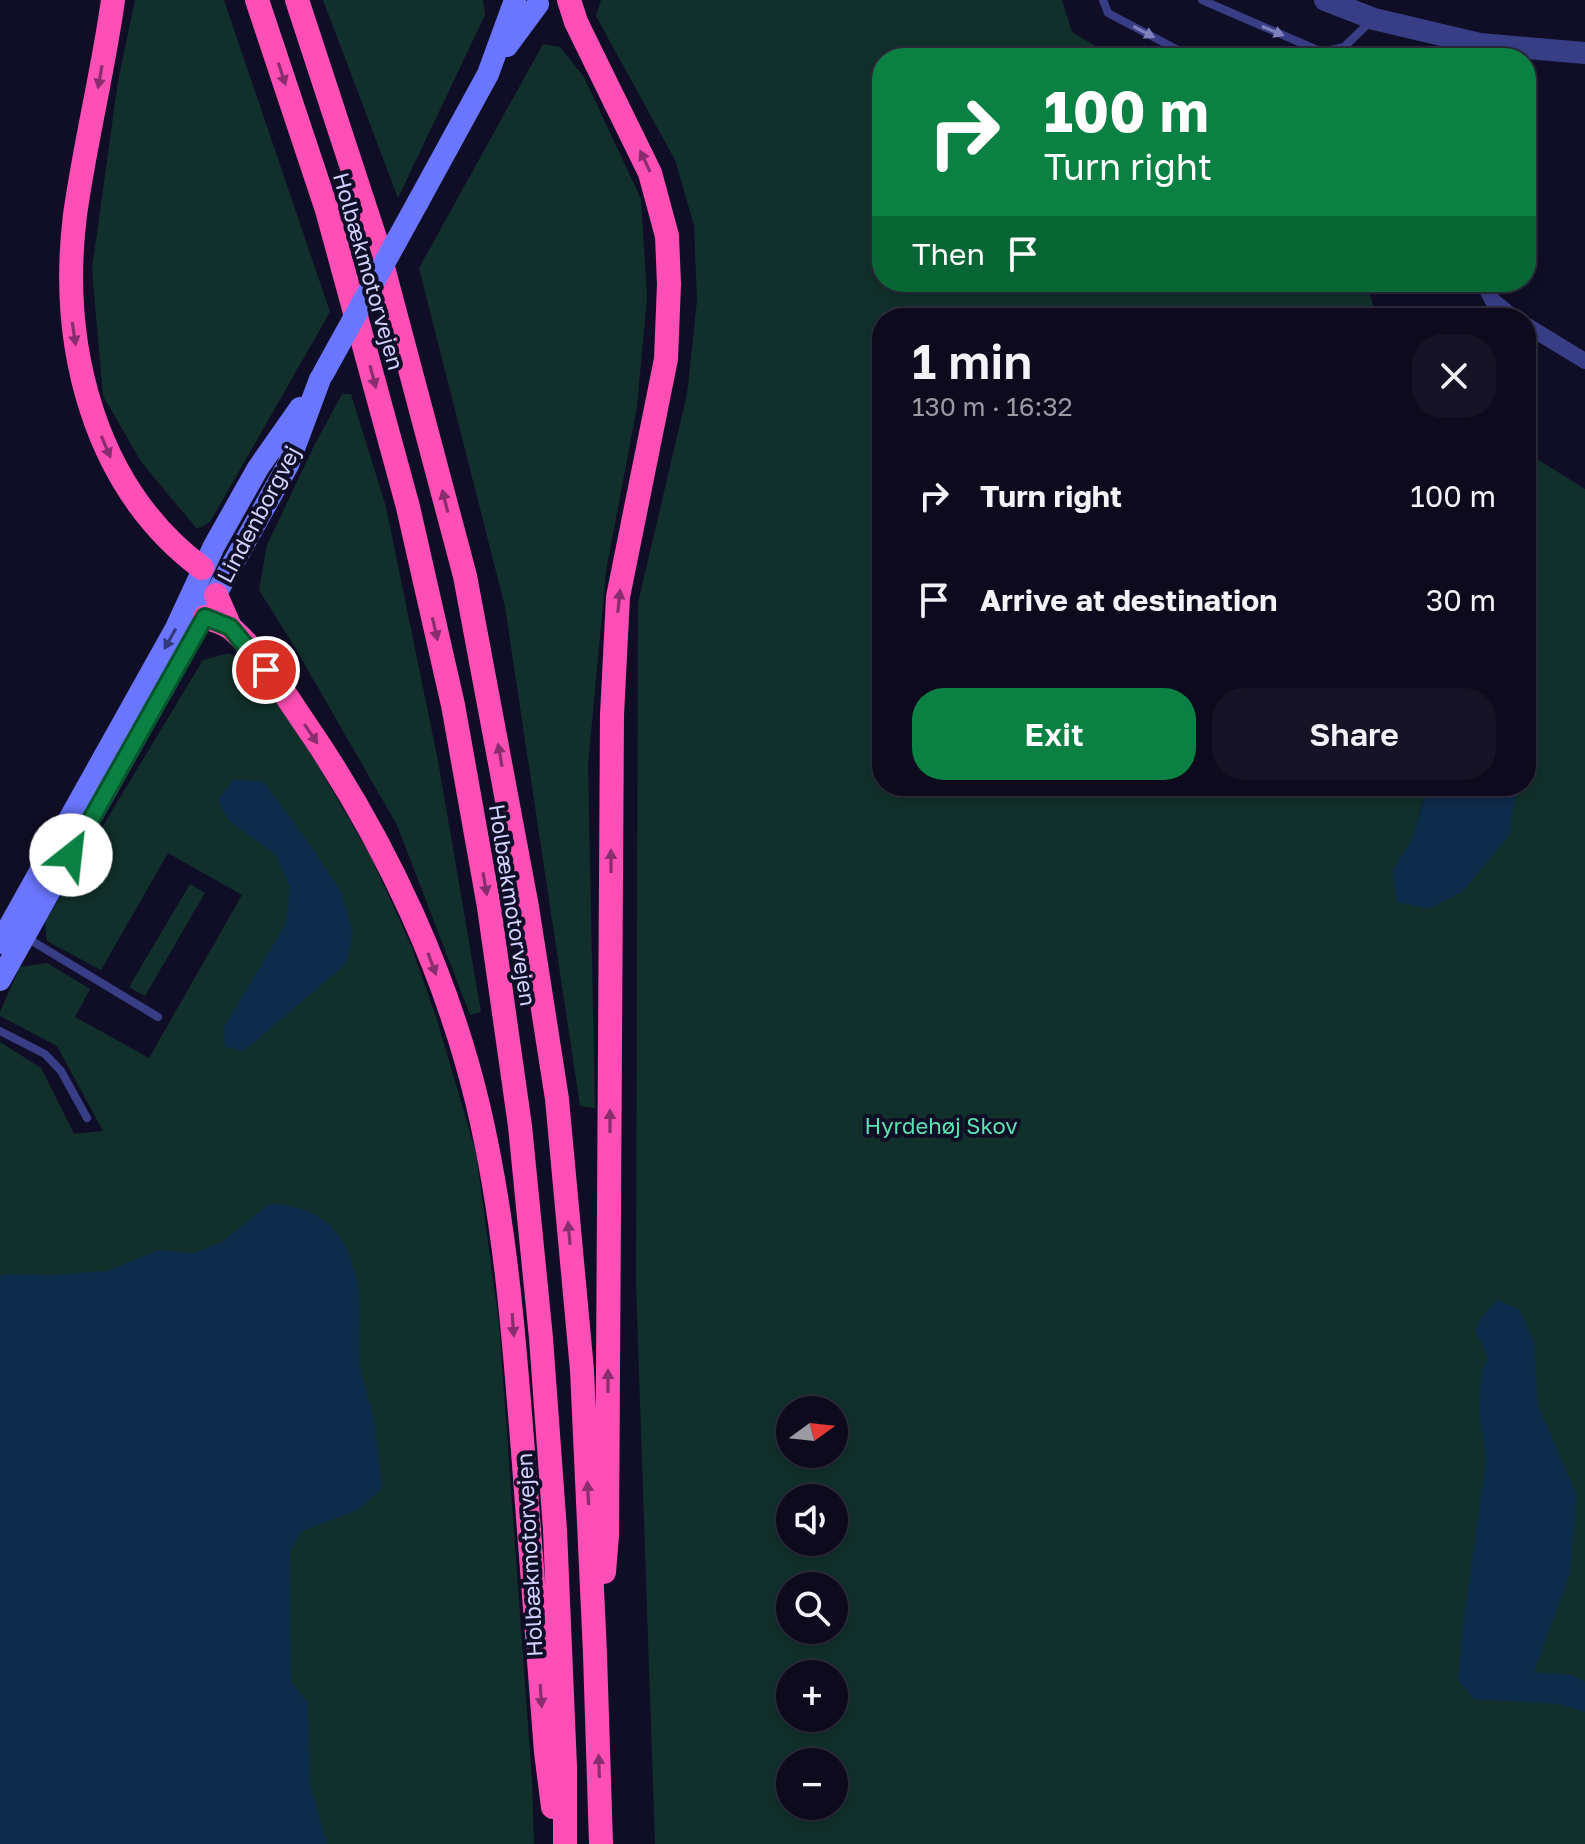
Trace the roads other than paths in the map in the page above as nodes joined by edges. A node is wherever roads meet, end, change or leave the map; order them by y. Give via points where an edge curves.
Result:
1 (113, 0) edge
2 (257, 0) edge
3 (297, 0) edge
4 (515, 0) edge
5 (569, 0) edge
6 (1103, 0) edge
7 (1202, 0) edge
8 (1325, 0) edge
9 (540, 1) edge
10 (1374, 19) junction
11 (1344, 47) joint
12 (1174, 48) edge
13 (1313, 48) edge
14 (1340, 48) edge
15 (1527, 48) edge
16 (1536, 49) edge
17 (1585, 53) edge
18 (488, 74) junction
19 (1488, 292) edge
20 (1502, 308) edge
21 (1536, 331) edge
22 (1585, 361) edge
23 (322, 376) junction
24 (217, 576) junction
25 (205, 617) junction
26 (230, 627) junction
27 (11, 936) edge
28 (0, 980) edge
29 (158, 1017) dead end
30 (0, 1031) edge
31 (87, 1118) dead end
32 (595, 1654) junction
33 (558, 1844) edge
34 (565, 1844) edge
35 (601, 1844) edge

1 -> 24 highway via 75,216 70,308 80,374 114,466 141,506 180,552
2 -> 34 highway, Holbækmotorvejen via 327,210 408,507 453,705 489,907 520,1126 541,1338 555,1530
32 -> 3 highway, Holbækmotorvejen via 582,1370 557,1099 497,740 465,576 417,389 376,241
4 - 18 main road, Lindenborgvej
32 -> 5 highway via 607,1535 614,671 618,597 666,359 669,284 667,236 650,173
6 -> 12 lane via 1108,13
7 -> 13 lane
8 - 10 street
9 - 18 main road, Lindenborgvej
10 - 11 lane
10 - 15 street via 1480,44
14 -> 11 lane
16 - 17 street
18 - 23 main road, Lindenborgvej, bridge
19 - 20 street
21 - 22 street
23 - 24 main road, Lindenborgvej via 288,465
23 - 24 main road, Lindenborgvej via 258,468
24 - 25 main road, Lindenborgvej
24 - 26 highway
24 -> 27 main road, Lindenborgvej via 176,628
25 - 26 highway
25 - 27 main road, Lindenborgvej
26 -> 33 highway via 285,695 379,845 424,940 478,1104 512,1312 546,1752
27 - 28 main road, Lindenborgvej
27 - 29 lane
30 - 31 lane via 45,1054 61,1071
35 -> 32 highway, Holbækmotorvejen

